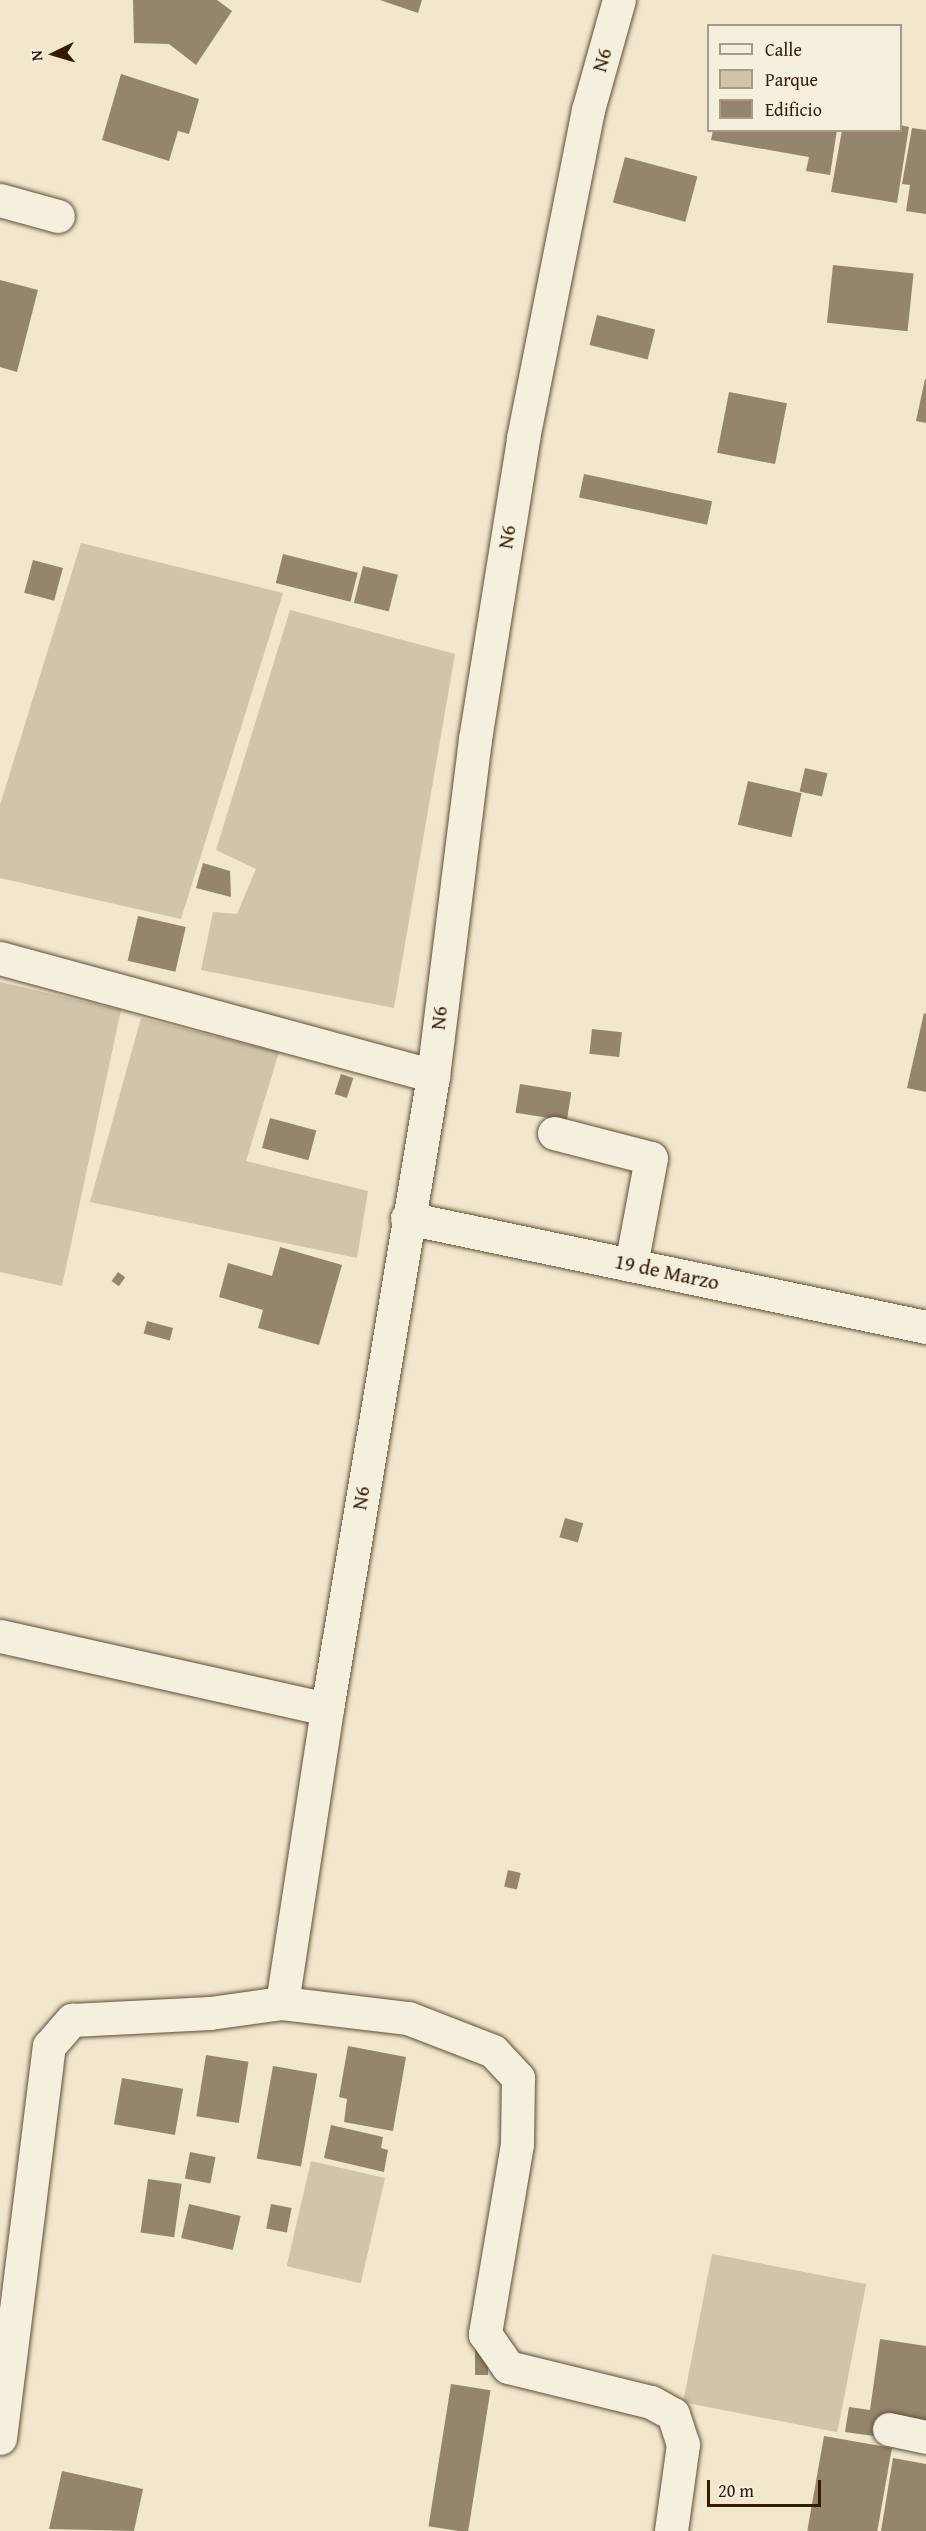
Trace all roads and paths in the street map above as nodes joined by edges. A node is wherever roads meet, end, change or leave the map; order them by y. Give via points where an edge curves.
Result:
1 (619, 0) edge
2 (0, 200) edge
3 (58, 216) dead end
4 (0, 958) edge
5 (433, 1076) junction
6 (554, 1133) dead end
7 (407, 1218) junction
8 (631, 1265) junction
9 (926, 1327) edge
10 (0, 1636) edge
11 (327, 1708) junction
12 (282, 2003) junction
13 (889, 2429) dead end
14 (926, 2437) edge
15 (0, 2438) edge
16 (671, 2531) edge

1 - 5 street, N6 via 588,110 523,438 475,739
2 - 3 street
4 - 5 street
5 - 7 street, N6
6 - 8 street via 651,1158
7 - 8 street, 19 de Marzo
7 - 11 street, N6
8 - 9 street, 19 de Marzo
10 - 11 street
11 - 12 street, N6
12 - 15 street via 72,2020 49,2046
12 - 16 street via 408,2018 493,2051 518,2078 517,2144 484,2334 508,2367 651,2402 673,2414 684,2444
13 - 14 street

